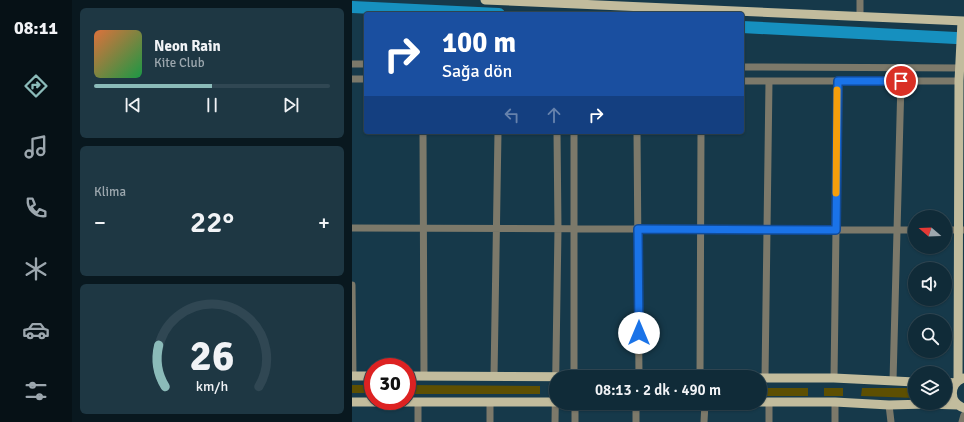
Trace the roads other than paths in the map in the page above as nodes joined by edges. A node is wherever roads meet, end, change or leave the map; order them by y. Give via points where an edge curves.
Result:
1 (485, 0) edge
2 (489, 0) edge
3 (860, 0) edge
4 (540, 1) edge
5 (592, 2) edge
6 (642, 4) edge
7 (860, 17) junction
8 (963, 20) edge
9 (352, 64) edge
10 (364, 64) edge
11 (744, 67) edge
12 (962, 68) edge
13 (352, 79) edge
14 (364, 79) edge
15 (744, 81) edge
16 (769, 81) junction
17 (838, 81) junction
18 (901, 81) junction
19 (959, 81) junction
20 (423, 134) edge
21 (498, 134) edge
22 (557, 134) edge
23 (574, 134) edge
24 (637, 134) edge
25 (701, 134) edge
26 (352, 228) edge
27 (424, 228) junction
28 (496, 228) junction
29 (573, 228) junction
30 (558, 229) junction
31 (638, 229) junction
32 (701, 229) junction
33 (768, 230) junction
34 (836, 230) junction
35 (897, 230) junction
36 (908, 230) edge
37 (961, 230) edge
38 (352, 285) edge
39 (556, 370) edge
40 (574, 370) edge
41 (639, 370) edge
42 (700, 370) edge
43 (763, 370) edge
44 (353, 376) edge
45 (364, 376) edge
46 (416, 376) edge
47 (424, 376) junction
48 (549, 376) edge
49 (494, 377) junction
50 (767, 378) edge
51 (834, 378) junction
52 (893, 381) junction
53 (959, 381) edge
54 (908, 382) edge
55 (352, 402) edge
56 (418, 402) junction
57 (490, 402) junction
58 (549, 402) edge
59 (835, 402) junction
60 (767, 403) edge
61 (889, 405) junction
62 (961, 407) edge
63 (556, 410) edge
64 (575, 410) edge
65 (636, 410) edge
66 (705, 410) edge
67 (766, 410) edge
68 (964, 415) edge
69 (418, 422) edge
70 (490, 422) edge
71 (555, 422) edge
72 (576, 422) edge
73 (636, 422) edge
74 (704, 422) edge
75 (769, 422) edge
76 (834, 422) edge
77 (891, 422) edge
78 (962, 422) edge

1 - 2 main road
2 - 4 main road
3 - 7 street
4 - 5 main road
5 - 6 main road
6 - 7 main road
7 - 8 main road
8 - 12 main road
9 - 10 street
11 - 12 street
12 - 19 main road
13 - 14 street
15 - 16 street
16 - 17 street
16 - 33 street
17 - 18 street
17 - 34 street
18 - 19 street
18 - 35 street
19 - 37 main road
20 - 27 street
21 - 28 street
22 - 30 street
23 - 29 street
24 - 31 street
25 - 32 street
26 - 27 street
27 - 28 street
27 - 47 street
28 - 30 street
28 - 49 street
29 - 30 street
29 - 31 street
29 - 40 street
30 - 39 street
31 - 32 street
31 - 41 street
32 - 33 street
32 - 42 street
33 - 34 street
33 - 43 street
34 - 35 street
34 - 51 street
35 - 36 street
35 - 52 street
37 - 53 main road
38 - 44 street
44 - 45 main road
46 - 47 main road
47 - 49 main road
48 - 49 main road
50 - 51 main road
51 - 52 main road
52 - 54 main road
53 - 62 main road via 952,392 954,402
55 - 56 main road
56 - 57 main road
56 - 69 street
57 - 58 main road
57 - 70 street
59 - 60 main road
59 - 61 main road
59 - 76 street
61 - 62 main road via 927,404
61 - 77 street
63 - 71 street
64 - 72 street
65 - 73 street
66 - 74 street
67 - 75 street
68 - 78 street

